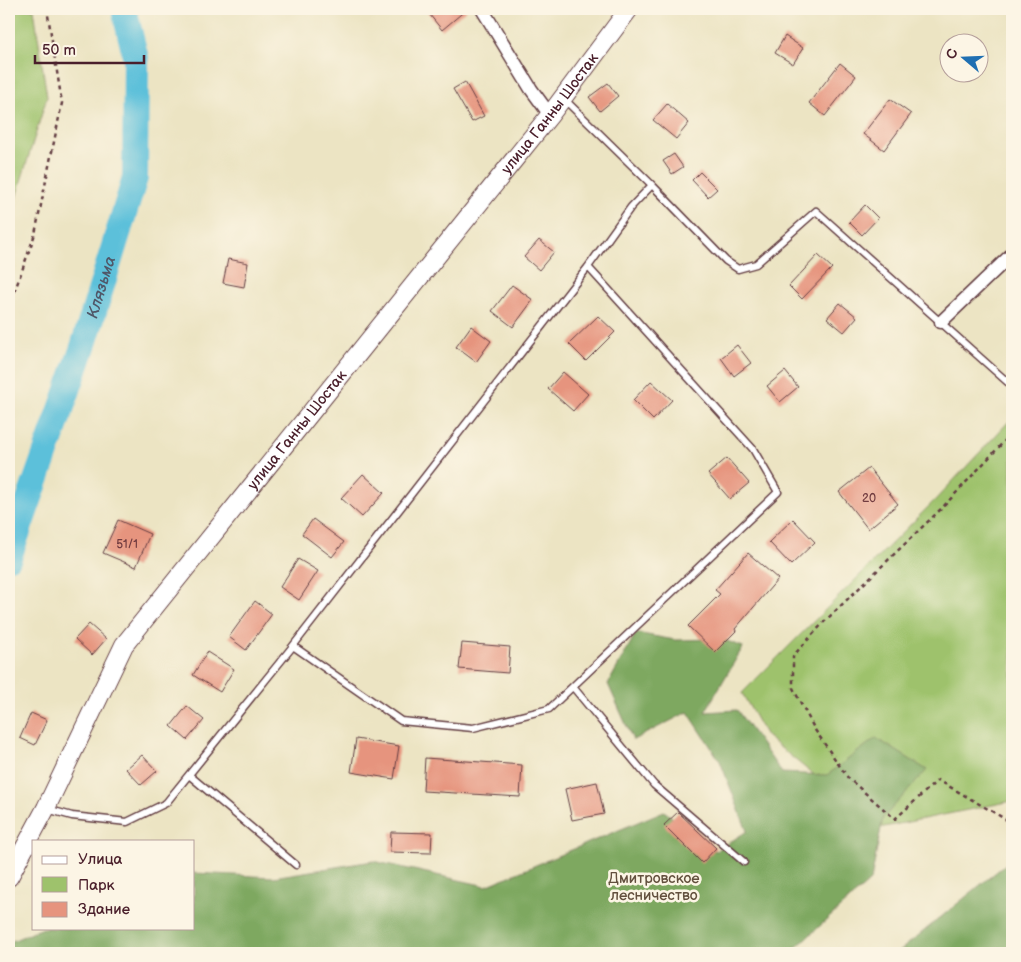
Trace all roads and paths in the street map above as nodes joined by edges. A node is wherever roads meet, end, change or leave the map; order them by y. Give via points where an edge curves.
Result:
1 (47, 9) edge
2 (482, 9) edge
3 (628, 9) edge
4 (563, 98) junction
5 (550, 115) junction
6 (652, 185) junction
7 (1012, 254) edge
8 (588, 267) junction
9 (9, 307) edge
10 (941, 322) junction
11 (1012, 386) edge
12 (1012, 433) edge
13 (293, 646) junction
14 (572, 687) junction
15 (189, 775) junction
16 (46, 808) junction
17 (1012, 823) edge
18 (744, 862) dead end
19 (296, 866) dead end
20 (9, 878) edge

1 - 9 path via 62,103 35,234
2 - 5 street
3 - 4 main road, улица Ганны Шостак
4 - 5 main road, улица Ганны Шостак
4 - 6 lane
5 - 16 main road, улица Ганны Шостак via 124,645
6 - 8 lane via 631,207
6 - 10 lane via 726,261 738,269 756,264 816,210
7 - 10 street
8 - 13 lane
8 - 14 lane via 753,449 778,492
10 - 11 lane
12 - 17 path via 942,508 793,656 793,688 815,730 848,778 895,819 938,780
13 - 14 lane via 401,721 473,728 549,709
13 - 15 lane
14 - 18 lane via 654,785
15 - 16 lane via 166,803 127,822 72,816
15 - 19 lane
16 - 20 main road, улица Ганны Шостак

